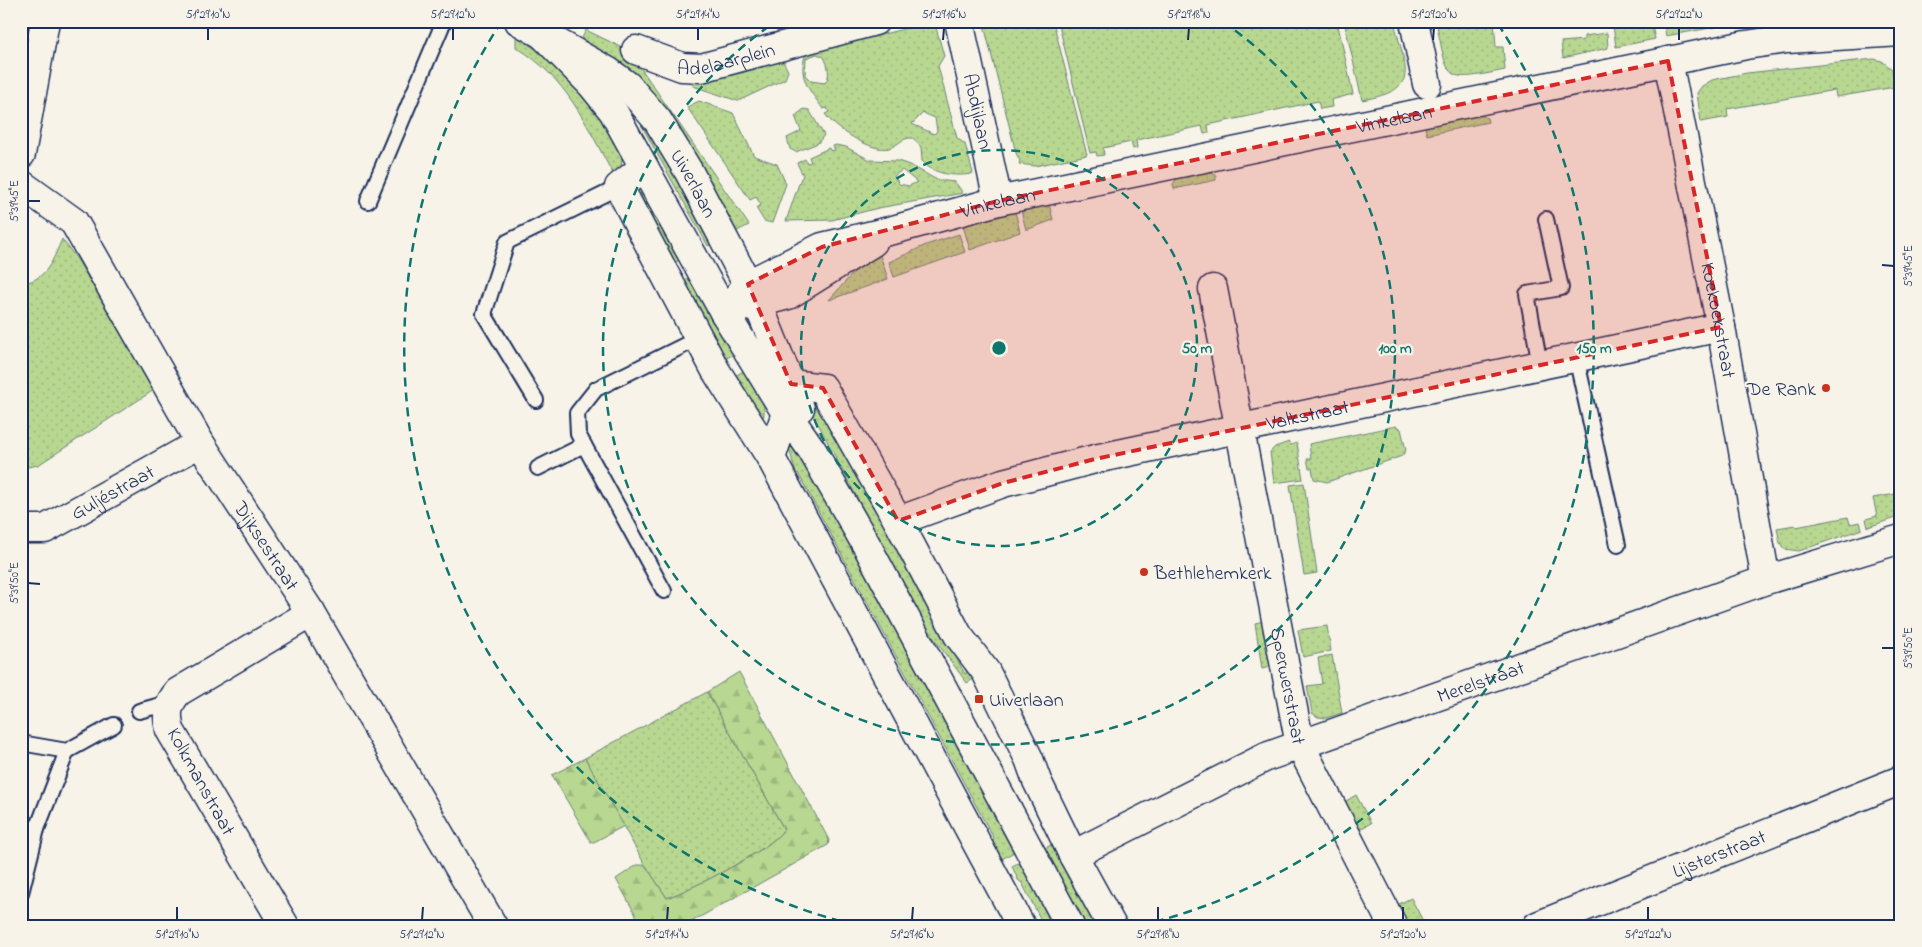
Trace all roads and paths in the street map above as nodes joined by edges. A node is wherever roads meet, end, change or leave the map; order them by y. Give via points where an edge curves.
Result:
1 (45, 21) edge
2 (444, 21) edge
3 (875, 21) edge
4 (959, 21) edge
5 (1414, 21) edge
6 (529, 26) edge
7 (1901, 32) edge
8 (636, 50) dead end
9 (1668, 61) junction
10 (1427, 84) dead end
11 (21, 154) edge
12 (644, 167) junction
13 (21, 184) edge
14 (619, 187) junction
15 (368, 201) dead end
16 (998, 201) junction
17 (1546, 219) dead end
18 (1213, 289) dead end
19 (753, 294) junction
20 (724, 312) junction
21 (1721, 327) junction
22 (700, 338) junction
23 (1576, 357) junction
24 (1540, 365) junction
25 (791, 384) junction
26 (536, 400) dead end
27 (786, 413) junction
28 (1239, 427) junction
29 (200, 443) junction
30 (584, 445) junction
31 (812, 450) junction
32 (771, 458) junction
33 (538, 468) dead end
34 (898, 521) junction
35 (21, 529) edge
36 (1901, 539) edge
37 (1618, 545) dead end
38 (1766, 580) junction
39 (664, 591) dead end
40 (311, 613) junction
41 (168, 703) junction
42 (139, 711) dead end
43 (114, 725) dead end
44 (21, 743) edge
45 (1300, 745) junction
46 (67, 751) junction
47 (1901, 780) edge
48 (21, 826) edge
49 (37, 829) junction
50 (1073, 855) junction
51 (21, 892) edge
52 (1011, 922) edge
53 (284, 926) edge
54 (493, 926) edge
55 (1070, 926) edge
56 (1112, 926) edge
57 (1393, 926) edge
58 (1537, 926) edge

1 - 11 street
2 - 15 lane
3 - 8 street, Adelaarplein via 701,68 682,67
4 - 16 street, Abdijlaan
5 - 10 street
6 - 12 street, Uiverlaan via 592,84 612,111
6 - 19 street, Uiverlaan via 609,72 642,101 672,141
7 - 9 street, Vinkelaan via 1786,39
9 - 16 street, Vinkelaan
9 - 21 street, Koekoekstraat
12 - 14 street, Uiverlaan
12 - 20 street, Uiverlaan
13 - 29 street, Dijksestraat via 74,222
14 - 22 street
14 - 26 lane via 507,242 484,314
16 - 19 street, Vinkelaan via 892,230 788,295
17 - 24 lane via 1561,288 1527,294
18 - 28 street, Sperwerstraat
19 - 20 street, Vinkelaan
19 - 25 street, Uiverlaan
20 - 27 street, Uiverlaan
21 - 23 street, Valkstraat
21 - 38 street, Koekoekstraat
22 - 30 lane via 596,389 577,413 578,434
22 - 32 street via 716,371
23 - 24 street, Valkstraat
23 - 37 lane
24 - 28 street, Valkstraat
25 - 31 street, Uiverlaan
25 - 34 street via 823,388
27 - 31 street, Uiverlaan
27 - 32 street
28 - 34 street, Valkstraat via 1003,483
28 - 45 street, Sperwerstraat
29 - 35 street, Guljéstraat via 62,521 45,529
29 - 40 street, Dijksestraat
30 - 33 lane
30 - 39 lane
31 - 55 street, Uiverlaan via 867,546
32 - 52 street
34 - 50 street via 958,635 986,672
36 - 38 street, Merelstraat
38 - 45 street, Merelstraat
40 - 41 street, Kolkmanstraat via 178,692
40 - 54 street, Dijksestraat
41 - 42 lane
41 - 53 street, Kolkmanstraat via 170,730
43 - 46 lane
44 - 46 lane
45 - 50 street, Merelstraat via 1266,757
45 - 57 street, Sperwerstraat
46 - 49 lane
47 - 58 street, Lijsterstraat
48 - 49 lane
49 - 51 lane
50 - 56 street

